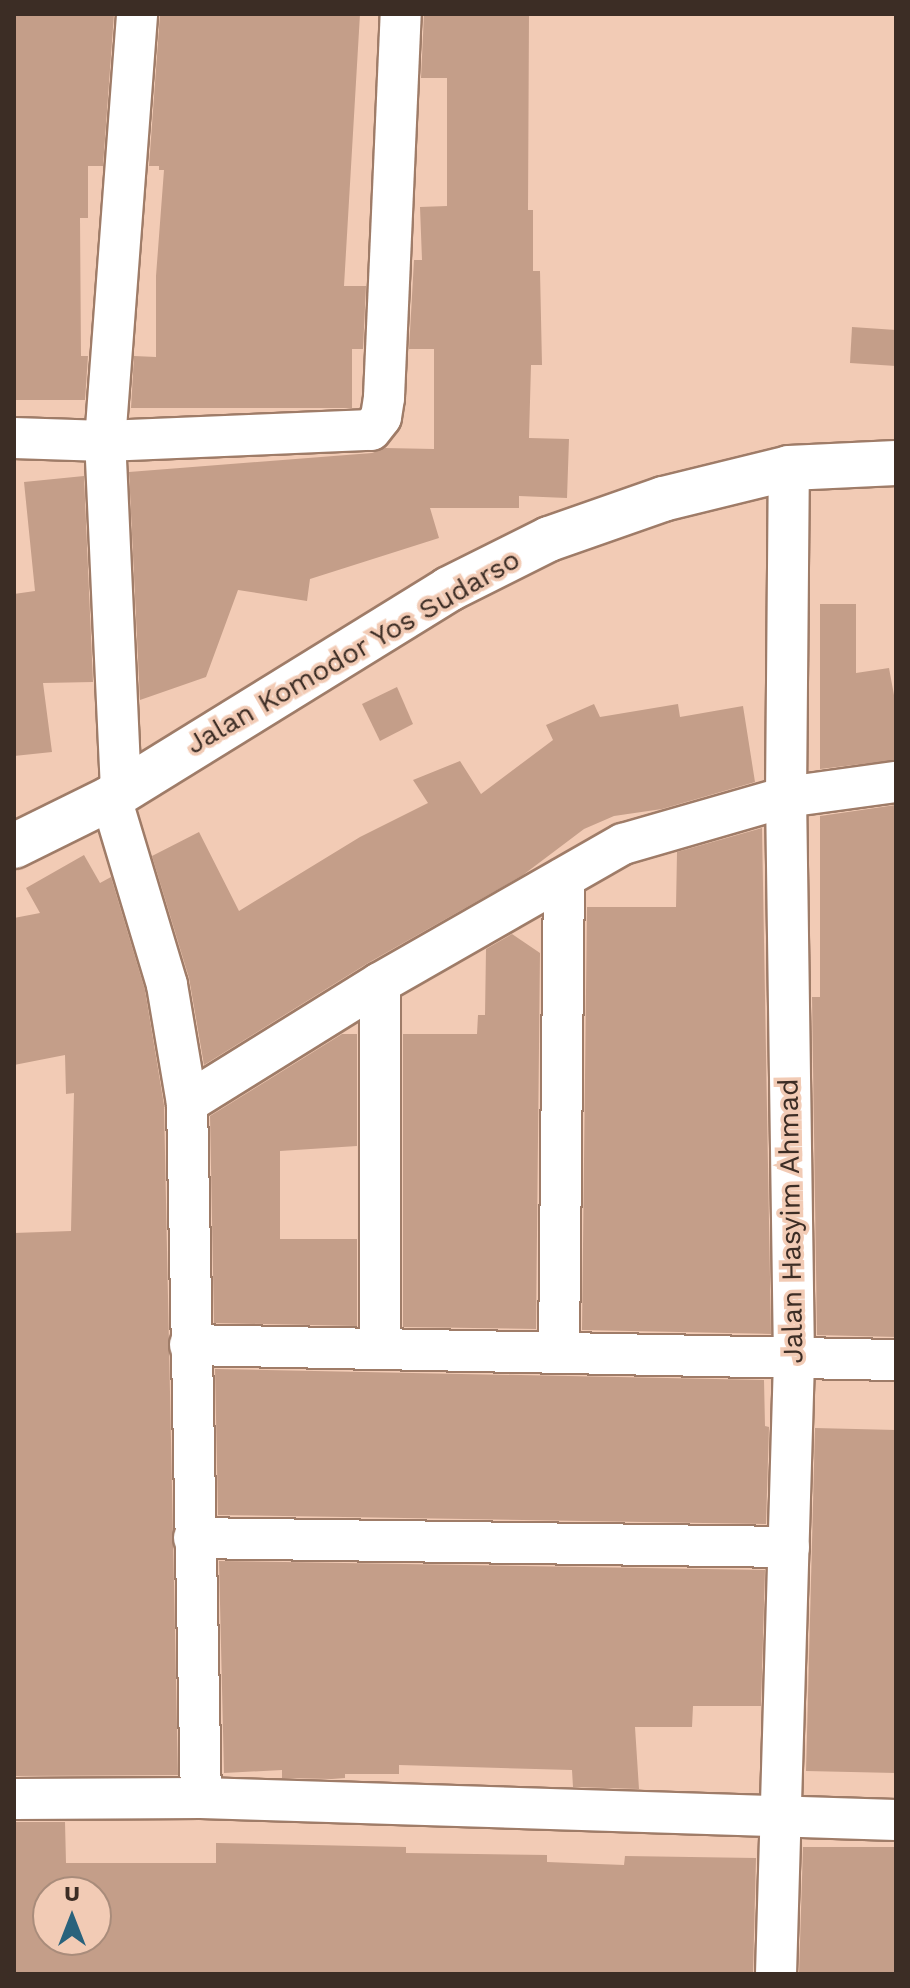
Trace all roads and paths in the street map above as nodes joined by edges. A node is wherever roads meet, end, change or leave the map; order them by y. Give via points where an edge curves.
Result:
1 (137, 14) edge
2 (401, 14) edge
3 (14, 438) edge
4 (105, 441) junction
5 (896, 463) edge
6 (789, 468) junction
7 (896, 782) edge
8 (116, 794) junction
9 (786, 797) junction
10 (14, 846) edge
11 (564, 878) junction
12 (380, 983) junction
13 (187, 1103) junction
14 (190, 1345) junction
15 (380, 1347) junction
16 (559, 1351) junction
17 (794, 1360) junction
18 (896, 1360) edge
19 (194, 1538) junction
20 (789, 1547) junction
21 (201, 1798) junction
22 (14, 1799) edge
23 (781, 1818) junction
24 (896, 1820) edge
25 (776, 1974) edge

1 - 4 street
2 - 4 street via 381,417 371,430
3 - 4 street
4 - 8 street
5 - 6 street, Jalan Komodor Yos Sudarso
6 - 8 street, Jalan Komodor Yos Sudarso via 663,499 549,539 449,589
6 - 9 street, Jalan Hasyim Ahmad
7 - 9 street
8 - 10 street, Jalan Komodor Yos Sudarso
8 - 13 street via 167,985
9 - 11 street via 623,844
9 - 17 street, Jalan Hasyim Ahmad
11 - 12 street
11 - 16 street
12 - 13 street
12 - 15 street
13 - 14 street
14 - 15 street
14 - 19 street
15 - 16 street
16 - 17 street
17 - 18 street
17 - 20 street, Jalan Hasyim Ahmad
19 - 20 street
19 - 21 street
20 - 23 street, Jalan Hasyim Ahmad
21 - 22 street
21 - 23 street
23 - 24 street
23 - 25 street, Jalan Hasyim Ahmad

